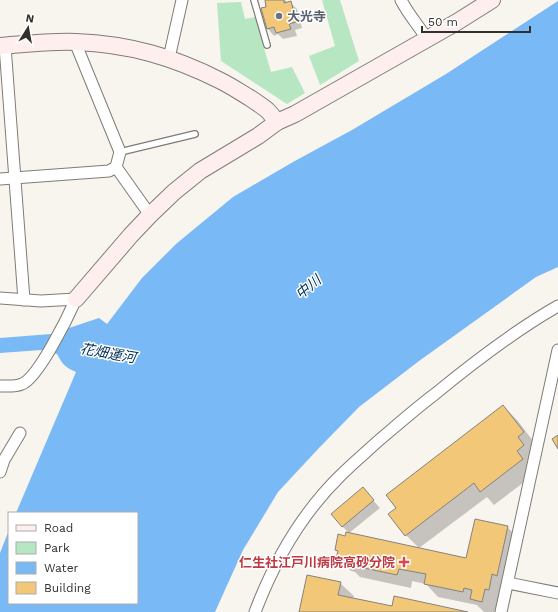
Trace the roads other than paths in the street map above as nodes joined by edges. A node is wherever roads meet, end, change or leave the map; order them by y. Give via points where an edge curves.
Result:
1 (182, 0) edge
2 (254, 0) edge
3 (401, 0) edge
4 (492, 0) edge
5 (427, 39) junction
6 (75, 42) junction
7 (267, 45) dead end
8 (2, 46) edge
9 (169, 58) junction
10 (276, 122) junction
11 (195, 134) dead end
12 (120, 152) junction
13 (116, 167) junction
14 (15, 178) junction
15 (0, 179) edge
16 (150, 215) junction
17 (0, 298) edge
18 (24, 300) junction
19 (76, 300) junction
20 (558, 306) edge
21 (557, 357) edge
22 (0, 386) edge
23 (20, 433) dead end
24 (0, 472) edge
25 (508, 583) junction
26 (558, 593) edge
27 (255, 612) edge
28 (502, 612) edge

1 - 9 street
2 - 7 lane
3 - 5 street
4 - 5 street
5 - 10 street via 296,114
6 - 8 street
6 - 9 street via 125,47
6 - 12 street
8 - 14 street
9 - 10 street via 230,86 268,111
10 - 16 street via 258,136 200,171
11 - 12 lane
12 - 13 street
13 - 14 street via 109,171
13 - 16 street
14 - 15 street
14 - 18 street
16 - 19 street
17 - 18 street
18 - 19 street
19 - 22 street via 66,322 31,377 22,384
20 - 27 street via 529,323 459,374 341,475 311,509 284,550
21 - 25 street
23 - 24 street
25 - 26 street
25 - 28 street

